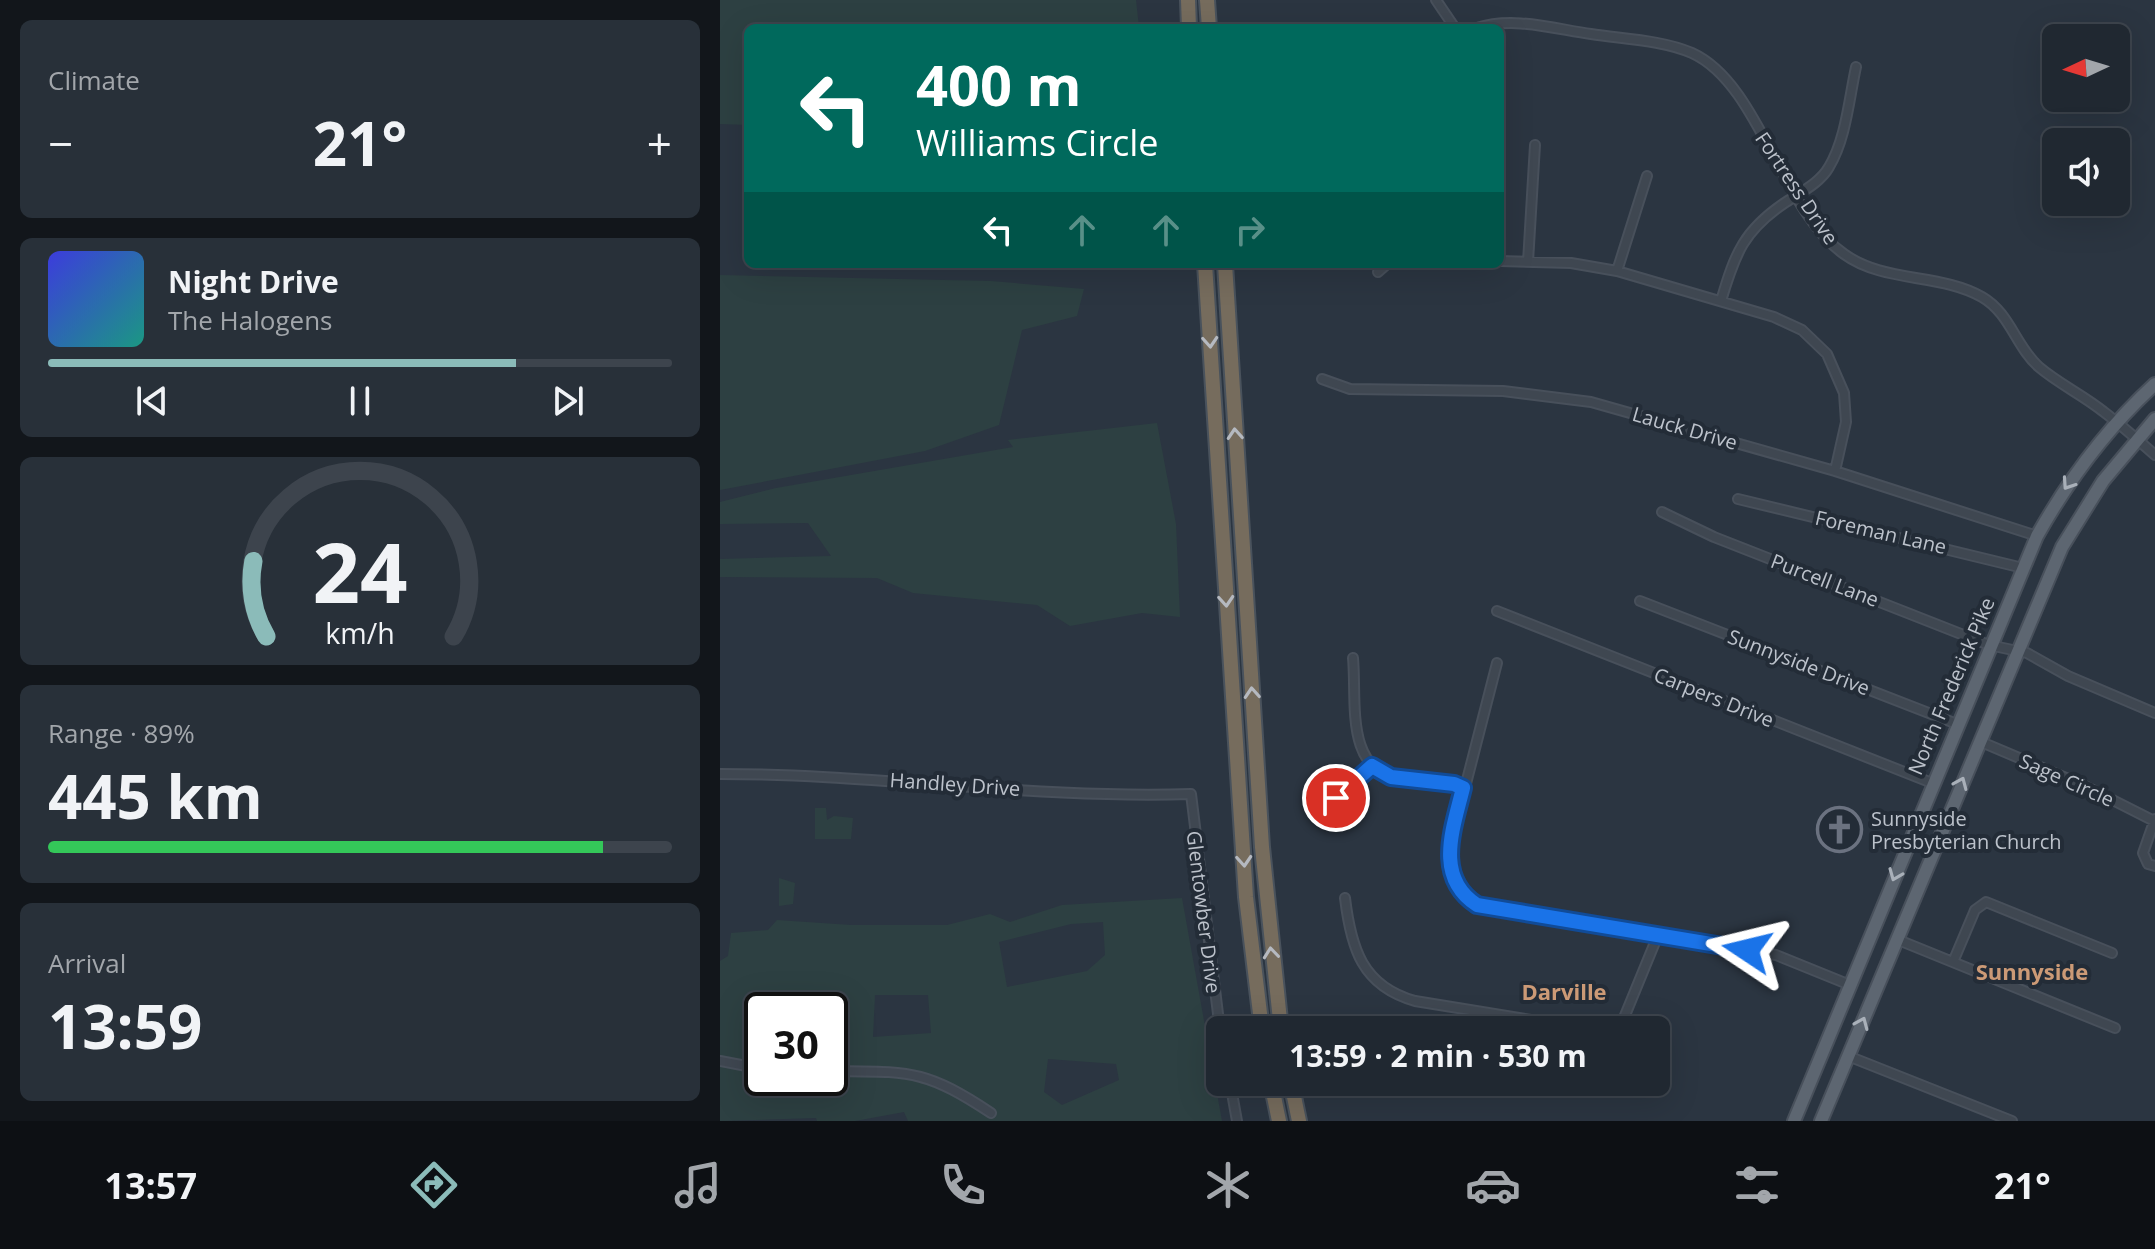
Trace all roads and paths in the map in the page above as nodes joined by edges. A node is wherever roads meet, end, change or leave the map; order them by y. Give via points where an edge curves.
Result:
1 (1188, 0) edge
2 (1207, 0) edge
3 (1436, 0) edge
4 (1189, 24) edge
5 (1209, 24) edge
6 (1452, 24) edge
7 (1492, 24) edge
8 (1856, 67) dead end
9 (1535, 145) dead end
10 (1647, 176) dead end
11 (1796, 195) junction
12 (1504, 261) edge
13 (1528, 262) junction
14 (1205, 268) edge
15 (1225, 268) edge
16 (1382, 268) edge
17 (1617, 271) junction
18 (1378, 272) dead end
19 (1721, 301) junction
20 (1322, 379) dead end
21 (2155, 384) edge
22 (2155, 419) edge
23 (2116, 422) junction
24 (2137, 439) junction
25 (2155, 455) edge
26 (1835, 471) junction
27 (1738, 499) dead end
28 (1662, 512) dead end
29 (2037, 536) junction
30 (2023, 568) junction
31 (1640, 601) dead end
32 (1497, 611) dead end
33 (1989, 645) junction
34 (2016, 650) junction
35 (1353, 658) dead end
36 (1497, 663) dead end
37 (2155, 713) edge
38 (1957, 724) junction
39 (1978, 740) junction
40 (1372, 766) junction
41 (720, 774) edge
42 (1932, 783) junction
43 (1463, 788) junction
44 (1191, 794) joint
45 (1336, 798) dead end
46 (2155, 820) edge
47 (1908, 844) junction
48 (1930, 855) junction
49 (2155, 866) edge
50 (1345, 898) dead end
51 (1658, 935) junction
52 (1896, 939) junction
53 (2112, 953) dead end
54 (1953, 962) junction
55 (1850, 985) junction
56 (1218, 1016) edge
57 (1260, 1016) edge
58 (1280, 1016) edge
59 (1507, 1016) edge
60 (1625, 1016) edge
61 (2115, 1028) dead end
62 (1848, 1056) junction
63 (720, 1061) edge
64 (744, 1066) edge
65 (848, 1072) edge
66 (1233, 1096) edge
67 (1274, 1096) edge
68 (1294, 1096) edge
69 (991, 1113) dead end
70 (1237, 1121) edge
71 (1279, 1121) edge
72 (1299, 1121) edge
73 (1794, 1121) edge
74 (1821, 1121) edge
75 (2012, 1121) edge

1 - 4 highway
2 - 5 highway
3 - 6 street
7 - 11 street, Fortress Drive via 1529,25 1694,54 1734,92
8 - 11 street via 1837,150 1822,177
9 - 13 street
10 - 17 street
11 - 19 street via 1744,238
11 - 23 street, Fortress Drive via 1834,246 1859,263 1986,299 2039,367
12 - 13 street
13 - 17 street
14 -> 57 highway via 1246,897
58 -> 15 highway via 1262,847
16 - 18 street
17 - 19 street
19 - 26 street via 1791,323 1827,354 1846,407
20 - 26 street, Lauck Drive via 1350,389 1503,391 1579,400
21 - 23 main road, North Frederick Pike
22 - 24 main road
23 - 24 street, Fortress Drive
23 -> 29 main road, North Frederick Pike via 2064,490
24 - 25 street, Fortress Drive
24 - 34 main road via 2072,526
26 - 29 street, Lauck Drive
27 - 30 street, Foreman Lane
28 - 33 street, Purcell Lane via 1725,542
29 - 30 main road, North Frederick Pike
30 - 33 main road, North Frederick Pike
31 - 38 street, Sunnyside Drive
32 - 42 street, Carpers Drive
33 - 34 street, Purcell Lane
33 - 38 main road, North Frederick Pike
34 - 37 street, Purcell Lane
34 - 39 main road
35 - 40 street via 1359,742
36 - 43 street
38 - 42 main road, North Frederick Pike
39 - 46 street, Sage Circle
48 -> 39 main road
40 - 43 street via 1391,777
40 - 45 street
41 - 44 street, Handley Drive
42 - 47 main road, North Frederick Pike
43 - 51 street via 1449,860 1454,879 1469,900 1488,909
44 - 56 street, Glentowber Drive
46 - 49 street, Sage Circle via 2143,853
47 - 48 main road
47 -> 55 main road, North Frederick Pike
48 - 52 main road
50 - 59 street via 1358,960 1394,994
51 - 55 street via 1776,955
51 - 60 street
52 - 54 street
62 -> 52 main road
53 - 54 street via 1986,902 1975,910
54 - 61 street
55 - 73 main road, North Frederick Pike
62 - 74 main road
62 - 75 street
63 - 64 street
65 - 69 street via 922,1075
66 - 70 street
67 - 71 highway
68 - 72 highway

